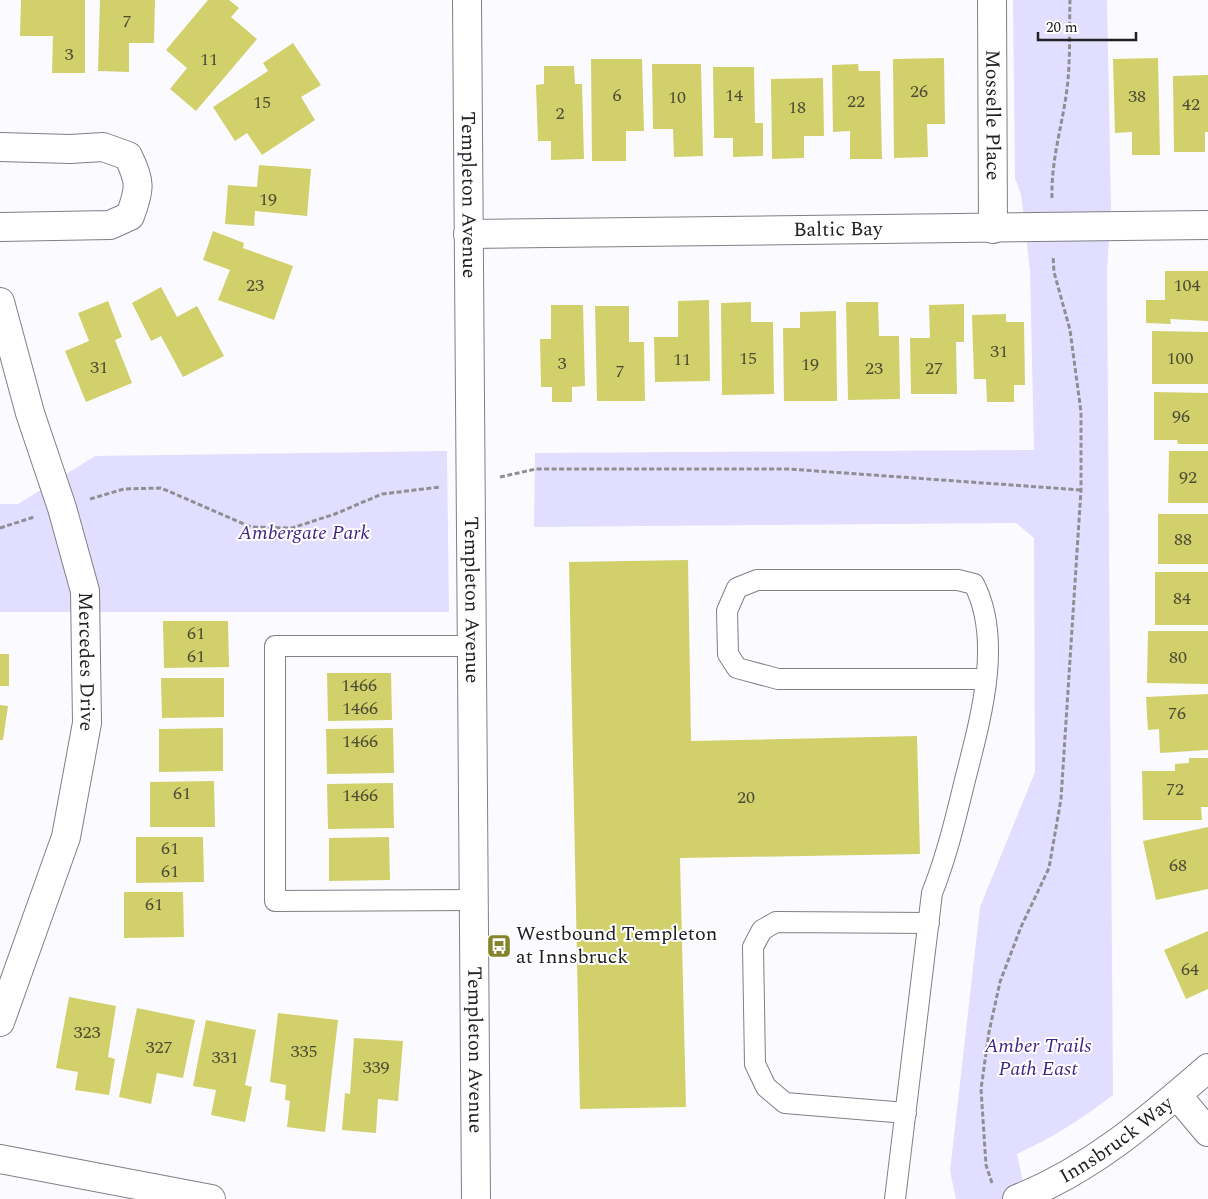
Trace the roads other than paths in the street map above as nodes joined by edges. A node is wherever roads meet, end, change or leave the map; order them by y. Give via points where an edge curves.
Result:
1 (467, 0) edge
2 (992, 0) edge
3 (0, 147) edge
4 (1208, 225) edge
5 (0, 227) edge
6 (993, 229) junction
7 (468, 234) junction
8 (0, 302) edge
9 (472, 646) junction
10 (986, 679) junction
11 (474, 900) junction
12 (928, 923) junction
13 (0, 1022) edge
14 (1208, 1068) edge
15 (1177, 1095) junction
16 (906, 1112) junction
17 (1208, 1132) edge
18 (0, 1160) edge
19 (1005, 1194) edge
20 (211, 1199) edge
21 (476, 1199) edge
22 (895, 1199) edge

1 - 7 street, Templeton Avenue
2 - 6 street, Mosselle Place
3 - 5 street via 103,147 128,156 139,177 138,193 130,216 110,225
4 - 6 street, Baltic Bay
6 - 7 street, Baltic Bay
7 - 9 street, Templeton Avenue
8 - 13 street, Mercedes Drive via 84,591 87,723 66,837
9 - 11 street, Templeton Avenue
9 - 11 lane via 275,646 275,901
10 - 10 lane via 987,622 982,599 974,584 958,580 757,580 738,588 726,611 728,654 737,668 754,673 778,678
10 - 12 lane via 986,695 945,862 932,894
11 - 21 street, Templeton Avenue
12 - 16 lane
12 - 16 lane via 776,922 762,930 753,947 755,1064 766,1087 785,1103
14 - 15 street, Innsbruck Way
15 - 17 street
15 - 19 street, Innsbruck Way via 1106,1153
16 - 22 lane
18 - 20 street

